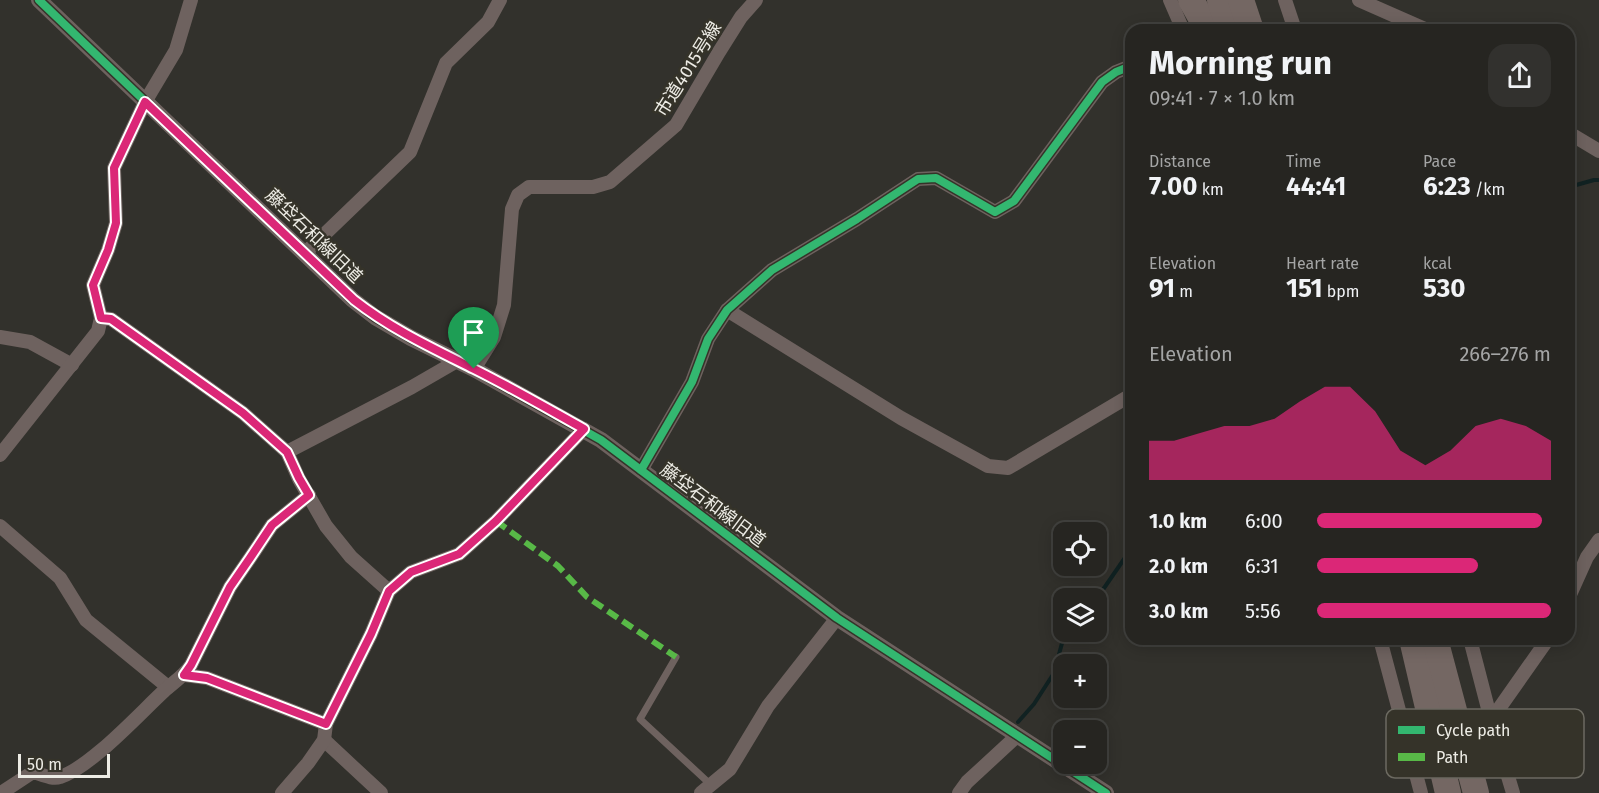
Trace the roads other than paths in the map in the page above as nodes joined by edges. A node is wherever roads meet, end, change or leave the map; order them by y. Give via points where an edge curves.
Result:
1 (39, 0) edge
2 (191, 0) edge
3 (500, 0) edge
4 (756, 0) edge
5 (1170, 0) edge
6 (1191, 0) edge
7 (1201, 0) edge
8 (1220, 0) edge
9 (1241, 0) edge
10 (1259, 0) edge
11 (1285, 0) edge
12 (1359, 0) edge
13 (1180, 24) edge
14 (1205, 24) edge
15 (1207, 24) edge
16 (1228, 24) edge
17 (1249, 24) edge
18 (1265, 24) edge
19 (1293, 24) edge
20 (1413, 24) edge
21 (1125, 68) edge
22 (145, 102) junction
23 (1575, 137) edge
24 (1599, 151) edge
25 (305, 253) junction
26 (728, 310) junction
27 (101, 318) junction
28 (0, 337) edge
29 (457, 361) junction
30 (72, 365) junction
31 (474, 369) junction
32 (1125, 398) edge
33 (584, 429) junction
34 (287, 452) junction
35 (0, 455) edge
36 (641, 470) junction
37 (309, 495) junction
38 (0, 526) edge
39 (1599, 540) edge
40 (1575, 584) edge
41 (389, 591) junction
42 (837, 618) junction
43 (1382, 645) edge
44 (1413, 645) edge
45 (1437, 645) edge
46 (1471, 645) edge
47 (1544, 645) edge
48 (676, 657) dead end
49 (184, 675) junction
50 (168, 687) junction
51 (1404, 709) edge
52 (1428, 709) edge
53 (1454, 709) edge
54 (1482, 709) edge
55 (1496, 709) edge
56 (326, 724) junction
57 (1017, 736) junction
58 (324, 740) junction
59 (1419, 778) edge
60 (1444, 778) edge
61 (1472, 778) edge
62 (1507, 778) edge
63 (705, 788) edge
64 (2, 793) edge
65 (282, 793) edge
66 (381, 793) edge
67 (959, 793) edge
68 (1106, 793) edge
69 (1421, 793) edge
70 (1448, 793) edge
71 (1476, 793) edge
72 (1513, 793) edge

1 - 22 street, 藤垈石和線旧道
2 - 22 street via 176,50
3 - 25 street via 488,22 446,63 410,152
4 - 31 street, 市道4015号線 via 741,17 676,125 610,182 593,187 529,187 518,195 512,209 504,305 494,337
5 - 13 street
6 - 14 highway
7 - 15 lane
8 - 16 highway
9 - 17 highway
10 - 18 highway
11 - 19 street
12 - 20 street
21 - 26 street via 1102,82 1014,201 995,212 936,178 918,179 772,270
22 - 25 street, 藤垈石和線旧道
22 - 27 street via 114,168 116,223 93,285
23 - 24 street
25 - 29 street, 藤垈石和線旧道 via 375,317
26 - 32 street via 988,466 1008,468
26 - 36 street via 708,339 692,382
27 - 30 street via 98,331
27 - 34 street via 111,319 243,413
28 - 30 street via 30,342
29 - 31 street, 藤垈石和線旧道
29 - 34 street
30 - 35 street
31 - 33 street, 藤垈石和線旧道
33 - 36 street, 藤垈石和線旧道
33 - 41 street via 459,554 411,572
34 - 37 street
36 - 42 street, 藤垈石和線旧道
37 - 41 street via 326,526 351,557
37 - 49 street via 272,525 230,587
38 - 50 street via 60,578 86,620
39 - 40 street
41 - 56 street
42 - 57 street, 藤垈石和線旧道
42 - 63 street via 768,706 730,769
43 - 51 street
44 - 52 highway
45 - 53 highway
46 - 54 street
47 - 55 street
48 - 63 lane via 640,720
49 - 50 street
49 - 56 street via 207,678
50 - 64 street via 76,770 57,778 33,772
56 - 58 street
57 - 67 street
57 - 68 street, 藤垈石和線旧道
58 - 65 street
58 - 66 street
59 - 69 street
60 - 70 highway
61 - 71 highway
62 - 72 street

